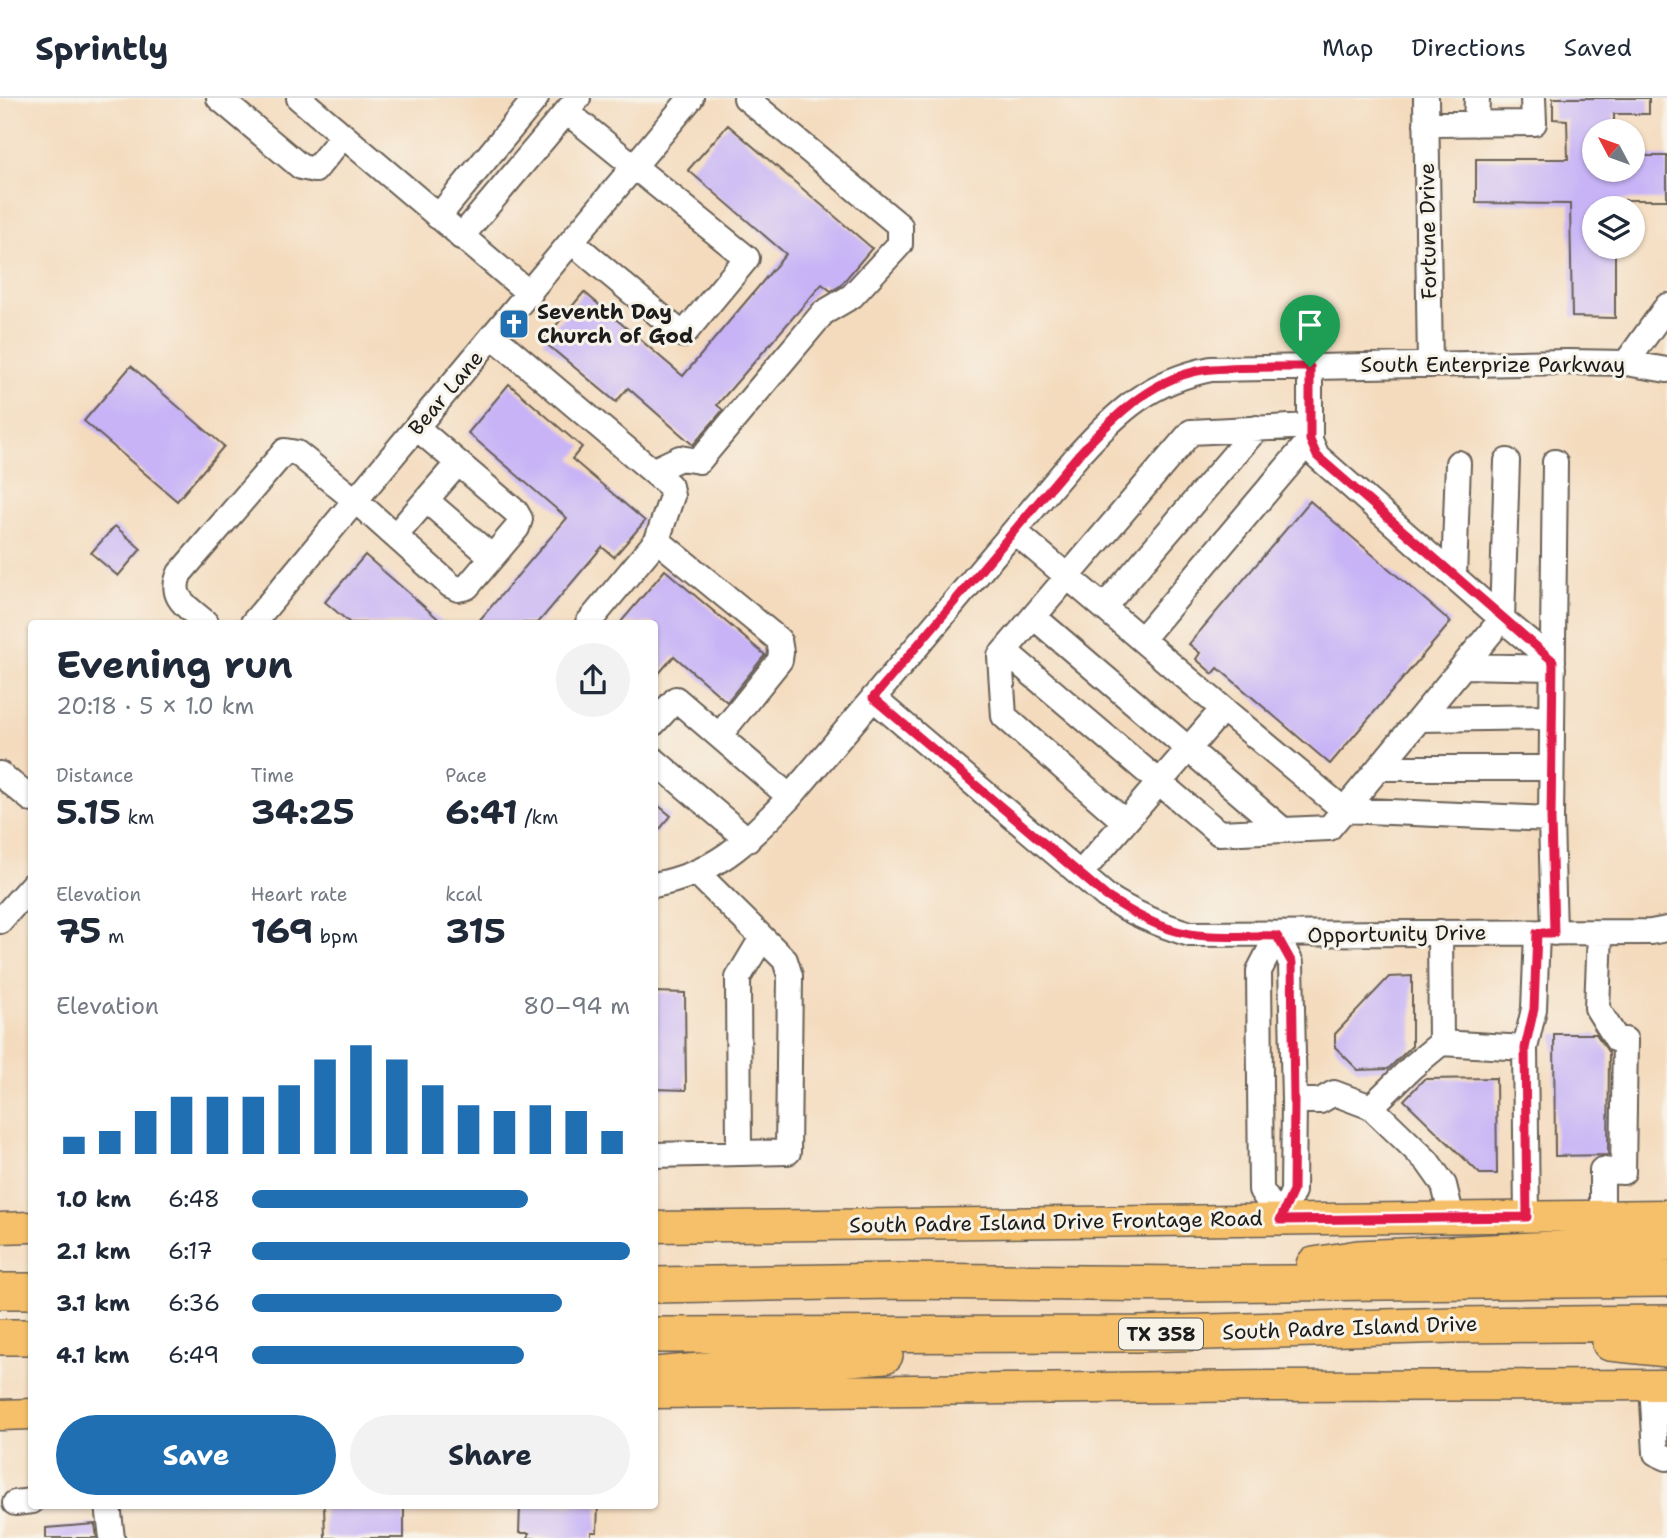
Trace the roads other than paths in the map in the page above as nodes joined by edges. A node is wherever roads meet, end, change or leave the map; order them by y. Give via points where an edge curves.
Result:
1 (219, 98) edge
2 (299, 98) edge
3 (536, 98) edge
4 (691, 98) edge
5 (746, 98) edge
6 (1426, 98) edge
7 (1477, 98) edge
8 (1533, 98) edge
9 (572, 105) edge
10 (1426, 124) junction
11 (1476, 124) junction
12 (343, 136) junction
13 (635, 166) junction
14 (438, 217) junction
15 (461, 237) junction
16 (572, 242) junction
17 (530, 293) junction
18 (1667, 306) edge
19 (493, 336) junction
20 (1626, 363) junction
21 (1430, 365) junction
22 (1310, 367) junction
23 (1667, 370) edge
24 (417, 428) junction
25 (1257, 428) junction
26 (1310, 433) junction
27 (1507, 461) dead end
28 (1555, 462) dead end
29 (458, 463) junction
30 (1458, 463) dead end
31 (652, 471) junction
32 (426, 500) junction
33 (356, 501) junction
34 (1014, 531) junction
35 (395, 536) junction
36 (657, 540) junction
37 (492, 556) junction
38 (1068, 576) junction
39 (1454, 576) junction
40 (1104, 607) junction
41 (1034, 617) junction
42 (1502, 619) junction
43 (203, 620) edge
44 (256, 620) edge
45 (591, 620) edge
46 (1142, 639) junction
47 (1005, 651) junction
48 (1553, 665) junction
49 (1463, 666) junction
50 (873, 698) junction
51 (1223, 709) junction
52 (1552, 717) junction
53 (658, 718) edge
54 (1420, 719) junction
55 (719, 736) junction
56 (1188, 749) junction
57 (658, 763) edge
58 (1379, 768) junction
59 (1551, 768) junction
60 (0, 774) edge
61 (1158, 783) junction
62 (28, 797) edge
63 (790, 797) junction
64 (1344, 810) junction
65 (1551, 819) junction
66 (1125, 821) junction
67 (1283, 830) junction
68 (748, 840) junction
69 (697, 873) junction
70 (1080, 874) junction
71 (658, 884) edge
72 (28, 890) edge
73 (0, 921) edge
74 (1667, 929) edge
75 (1440, 932) junction
76 (1545, 933) junction
77 (1600, 933) junction
78 (1277, 936) junction
79 (762, 937) junction
80 (1441, 1044) junction
81 (1525, 1048) junction
82 (1294, 1101) junction
83 (1371, 1107) junction
84 (739, 1153) junction
85 (658, 1155) edge
86 (1667, 1215) edge
87 (1602, 1216) junction
88 (1452, 1217) junction
89 (1527, 1217) junction
90 (1280, 1220) junction
91 (28, 1227) edge
92 (658, 1227) edge
93 (0, 1228) edge
94 (1667, 1244) edge
95 (658, 1261) edge
96 (1667, 1279) edge
97 (895, 1281) junction
98 (1194, 1284) junction
99 (658, 1285) edge
100 (0, 1291) edge
101 (28, 1291) edge
102 (1667, 1324) edge
103 (1454, 1325) junction
104 (1138, 1334) junction
105 (658, 1335) edge
106 (0, 1337) edge
107 (28, 1337) edge
108 (1667, 1349) edge
109 (658, 1375) edge
110 (1659, 1385) edge
111 (658, 1393) edge
112 (28, 1414) edge
113 (0, 1415) edge
114 (1667, 1458) edge
115 (108, 1509) edge
116 (112, 1538) edge

1 - 12 street via 302,167 315,170
2 - 12 street
3 - 14 street
4 - 13 street, Bear Lane
5 - 31 street via 900,226 900,244 852,296 823,313 699,461 680,458
6 - 10 street, Fortune Drive
7 - 11 street
8 - 11 street via 1534,123
9 - 13 street
9 - 15 street
10 - 11 street
10 - 21 street, Fortune Drive
12 - 14 street
13 - 16 street, Bear Lane
13 - 16 street via 747,258 683,335
14 - 15 street
15 - 17 street
16 - 17 street, Bear Lane
17 - 19 street, Bear Lane
18 - 20 street
19 - 24 street, Bear Lane
19 - 31 street
20 - 21 street, South Enterprize Parkway
20 - 23 street, South Enterprize Parkway
21 - 22 street, South Enterprize Parkway
22 - 26 street
22 - 34 street, South Enterprize Parkway via 1211,369 1183,374 1154,388 1103,428
24 - 29 street
24 - 33 street, Bear Lane
25 - 26 street
25 - 38 street via 1191,432
25 - 40 street
26 - 39 street via 1317,456
26 - 46 street
27 - 42 street
28 - 48 street
29 - 32 street
29 - 37 street via 520,519
30 - 39 street
31 - 36 street via 670,486 672,496
32 - 35 street
32 - 37 street
33 - 35 street
33 - 43 street via 297,453 285,452 277,458 180,573 176,596
33 - 44 street, Bear Lane
34 - 38 street
34 - 50 street, South Enterprize Parkway
35 - 37 street via 458,589 467,587
36 - 45 street
36 - 55 street via 779,640 780,660
38 - 40 street
38 - 41 street
39 - 42 street
40 - 46 street
41 - 47 street
41 - 56 street
42 - 48 street
42 - 49 street
46 - 51 street
47 - 61 street
47 - 66 street via 1000,656 1004,716
48 - 49 street
48 - 52 street
49 - 54 street
50 - 63 street, South Enterprize Parkway
50 - 70 street, Opportunity Drive
51 - 56 street
51 - 64 street
52 - 54 street
52 - 59 street
53 - 55 street via 676,698
54 - 58 street
55 - 63 street
56 - 61 street
56 - 67 street
57 - 68 street
58 - 59 street
58 - 64 street
59 - 65 street
60 - 62 street
61 - 66 street
61 - 67 street via 1219,833
63 - 68 street, South Enterprize Parkway
64 - 65 street
64 - 67 street via 1329,828
65 - 76 street
66 - 70 street
68 - 69 street, South Enterprize Parkway
69 - 71 street, South Enterprize Parkway
69 - 79 street
70 - 78 street, Opportunity Drive via 1117,904 1160,925 1191,934
72 - 73 street
74 - 77 street, Opportunity Drive
75 - 76 street, Opportunity Drive
75 - 78 street, Opportunity Drive
75 - 80 street
76 - 77 street, Opportunity Drive
76 - 81 street
77 - 87 street via 1597,1008 1617,1040 1626,1040 1623,1172 1602,1170
78 - 82 street via 1292,963
78 - 90 street via 1258,971 1261,1190
79 - 84 street via 738,978
79 - 84 street via 785,960 790,976 788,1152
80 - 81 street
80 - 83 street
81 - 89 street
82 - 83 street via 1320,1101 1334,1093
82 - 90 street via 1293,1191
83 - 88 street via 1427,1161 1444,1185
84 - 85 street
86 - 87 main road, South Padre Island Drive Frontage Road
87 - 89 main road, South Padre Island Drive Frontage Road
88 - 89 main road, South Padre Island Drive Frontage Road
88 - 90 main road, South Padre Island Drive Frontage Road
90 - 92 main road, South Padre Island Drive Frontage Road
91 - 93 main road
94 - 98 highway via 1358,1258
95 - 97 highway
96 - 98 highway, South Padre Island Drive
97 - 98 highway, South Padre Island Drive
97 - 99 highway, South Padre Island Drive
100 - 101 highway
102 - 103 highway, South Padre Island Drive / TX 358
103 - 104 highway, South Padre Island Drive / TX 358
103 - 108 highway
104 - 105 highway, South Padre Island Drive / TX 358
104 - 109 highway
106 - 107 highway
110 - 111 main road
110 - 114 street via 1656,1453
112 - 113 main road
115 - 116 street

